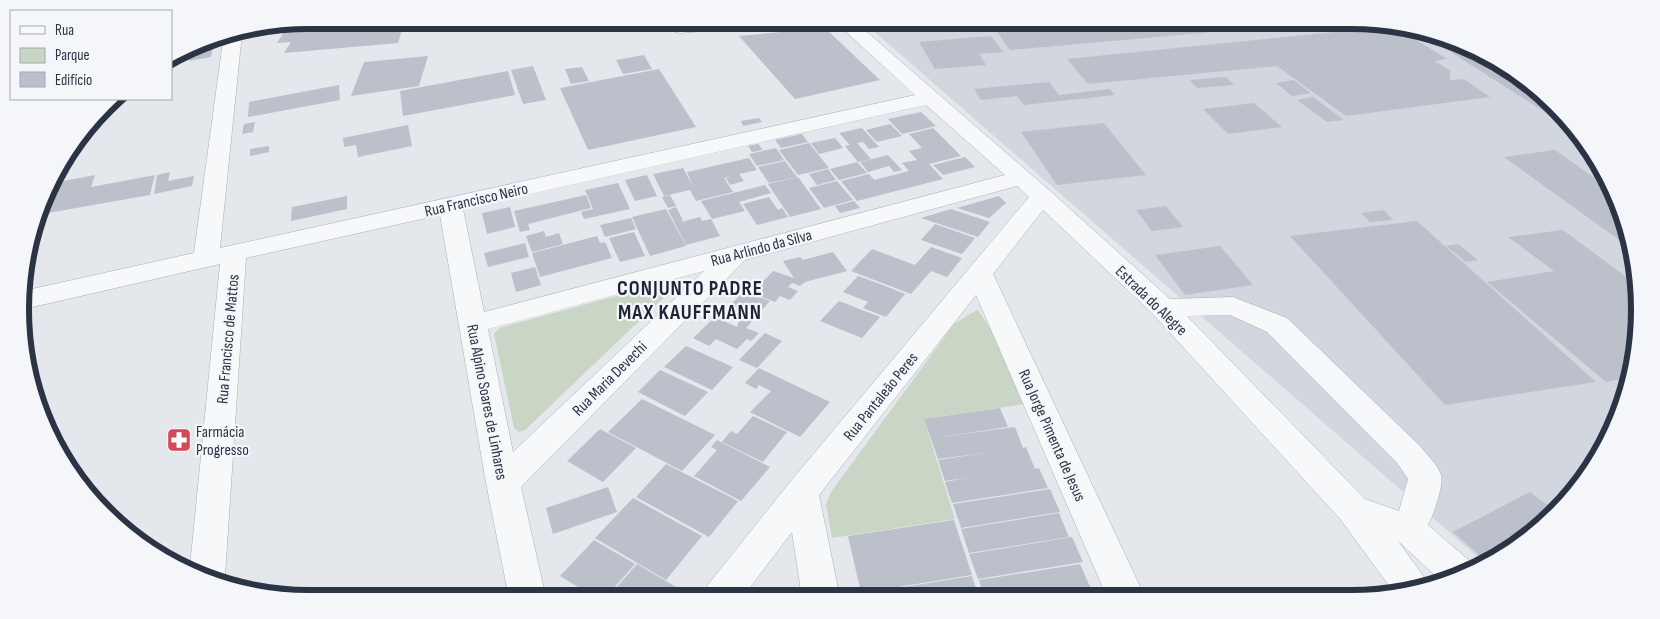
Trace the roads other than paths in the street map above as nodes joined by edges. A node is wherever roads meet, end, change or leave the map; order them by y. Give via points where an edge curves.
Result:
1 (852, 29) edge
2 (233, 39) edge
3 (928, 98) junction
4 (1031, 187) junction
5 (450, 204) junction
6 (738, 253) junction
7 (220, 255) junction
8 (980, 274) junction
9 (29, 299) edge
10 (1163, 308) junction
11 (473, 324) junction
12 (503, 483) junction
13 (802, 492) junction
14 (1354, 510) junction
15 (1407, 528) junction
16 (1455, 570) edge
17 (207, 571) edge
18 (1409, 584) edge
19 (526, 590) edge
20 (726, 590) edge
21 (820, 590) edge
22 (1123, 590) edge

1 - 3 street, Estrada do Alegre
2 - 7 street, Rua Francisco de Mattos
3 - 4 street, Estrada do Alegre
3 - 5 street, Rua Francisco Neiro
4 - 6 street, Rua Arlindo da Silva
4 - 8 street, Rua Pantaleão Peres
4 - 10 street, Estrada do Alegre
5 - 7 street, Rua Francisco Neiro
5 - 11 street, Rua Alpino Soares de Linhares
6 - 11 street, Rua Arlindo da Silva
6 - 12 street, Rua Maria Devechi
7 - 9 street, Rua Francisco Neiro
7 - 17 street, Rua Francisco de Mattos
8 - 13 street, Rua Pantaleão Peres
8 - 22 street, Rua Jorge Pimenta de Jesus
10 - 14 street, Estrada do Alegre
10 - 15 street via 1233,306 1277,325 1409,455 1425,477 1417,513
11 - 12 street, Rua Alpino Soares de Linhares
12 - 19 street, Rua Alpino Soares de Linhares
13 - 20 street, Rua Pantaleão Peres
13 - 21 street
14 - 15 street, Estrada do Alegre
14 - 18 street
15 - 16 street, Estrada do Alegre

